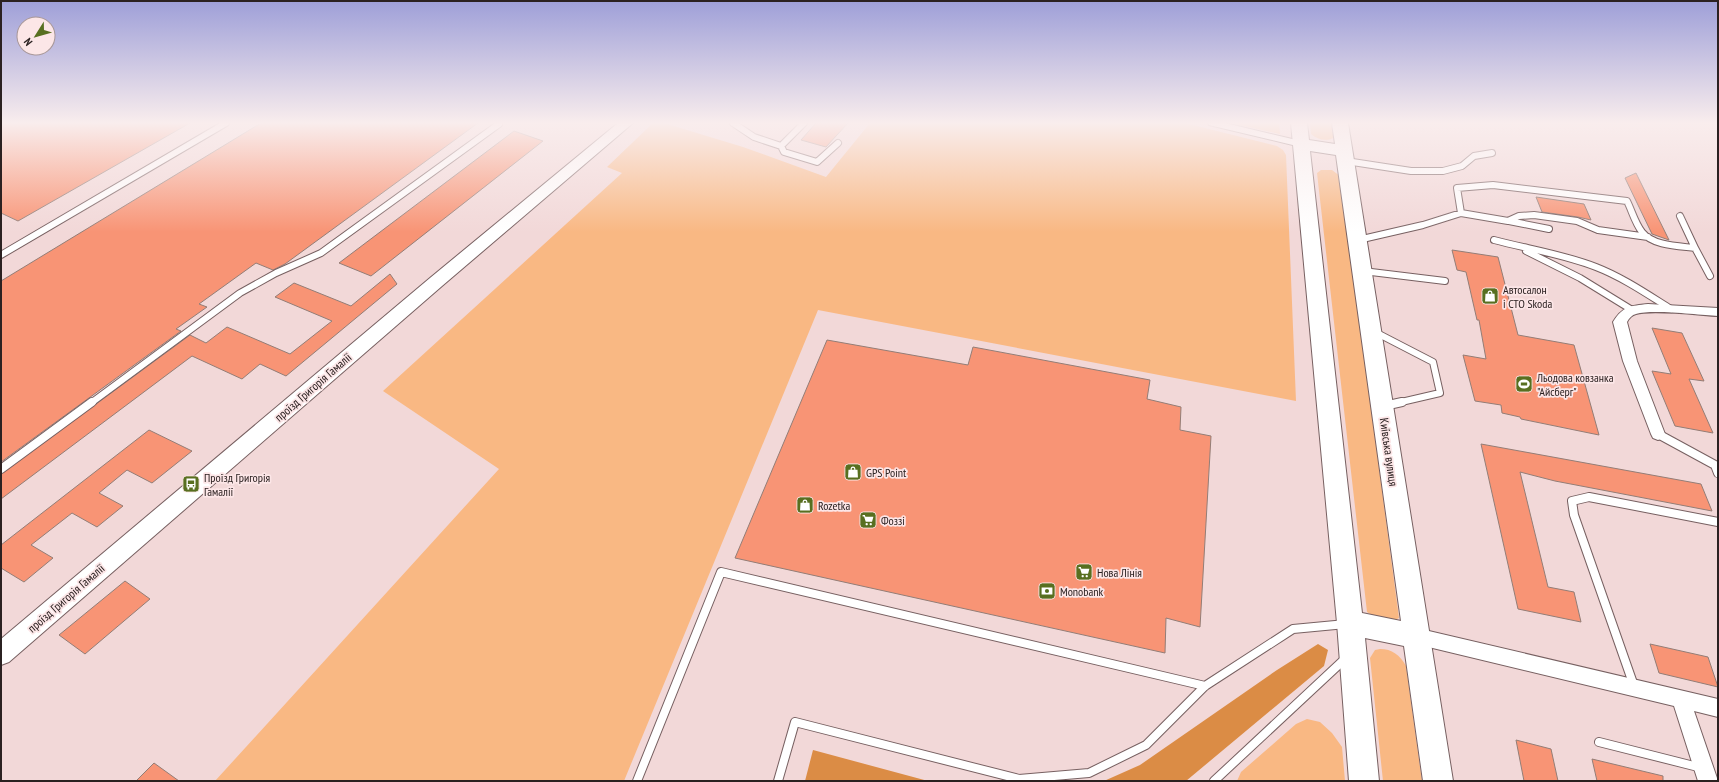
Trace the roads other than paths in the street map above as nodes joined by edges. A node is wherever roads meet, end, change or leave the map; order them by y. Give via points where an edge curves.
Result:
1 (163, 159) edge
2 (451, 159) edge
3 (582, 159) edge
4 (809, 159) edge
5 (820, 159) edge
6 (1303, 159) edge
7 (1346, 159) edge
8 (1360, 159) edge
9 (1470, 159) edge
10 (1461, 213) junction
11 (1680, 216) dead end
12 (1508, 221) junction
13 (1550, 229) dead end
14 (1648, 237) junction
15 (1358, 240) junction
16 (1494, 240) dead end
17 (1510, 244) junction
18 (1695, 248) junction
19 (1, 254) edge
20 (1362, 271) junction
21 (1710, 276) dead end
22 (1445, 281) dead end
23 (1632, 310) junction
24 (1671, 310) junction
25 (1718, 312) edge
26 (1371, 330) junction
27 (1382, 406) junction
28 (1658, 434) joint
29 (1, 469) edge
30 (1718, 473) edge
31 (1718, 522) edge
32 (1350, 623) junction
33 (1416, 636) junction
34 (1352, 653) junction
35 (1, 654) edge
36 (1205, 686) junction
37 (1634, 687) junction
38 (1681, 700) junction
39 (1718, 708) edge
40 (1599, 742) dead end
41 (1706, 775) edge
42 (637, 781) edge
43 (778, 781) edge
44 (1214, 781) edge
45 (1364, 781) edge
46 (1438, 781) edge

1 - 19 lane
2 - 29 lane via 321,253 240,293
3 - 35 street, проїзд Григорія Гамалії
4 - 5 lane via 817,162
6 - 32 main road
7 - 15 main road, Київська вулиця
8 - 9 lane via 1411,171 1443,172 1462,166
10 - 12 lane
10 - 14 lane via 1458,188 1492,185 1560,192 1627,201 1643,233
10 - 15 lane via 1440,221
11 - 18 lane
12 - 13 lane
12 - 14 lane via 1519,216 1534,215 1577,221 1598,230
14 - 18 lane via 1664,243
15 - 20 main road, Київська вулиця
16 - 17 lane
17 - 23 lane via 1547,259 1596,285
17 - 24 lane via 1555,254 1597,268 1632,285
18 - 21 lane
20 - 22 lane
20 - 26 main road, Київська вулиця
23 - 24 street
23 - 28 street via 1624,315 1620,322 1630,361
24 - 25 street
26 - 27 main road, Київська вулиця
26 - 27 lane via 1433,362 1440,393
27 - 33 main road, Київська вулиця
28 - 30 lane via 1715,465
31 - 37 lane via 1590,497 1572,501 1574,515
32 - 33 main road
32 - 34 main road
32 - 36 lane via 1293,629
33 - 37 street
33 - 46 main road, Київська вулиця
34 - 44 lane
34 - 45 main road
36 - 42 lane via 721,572
36 - 43 lane via 1146,745 1089,773 1019,779 796,722
37 - 38 street
38 - 39 street
38 - 41 street
40 - 41 lane

